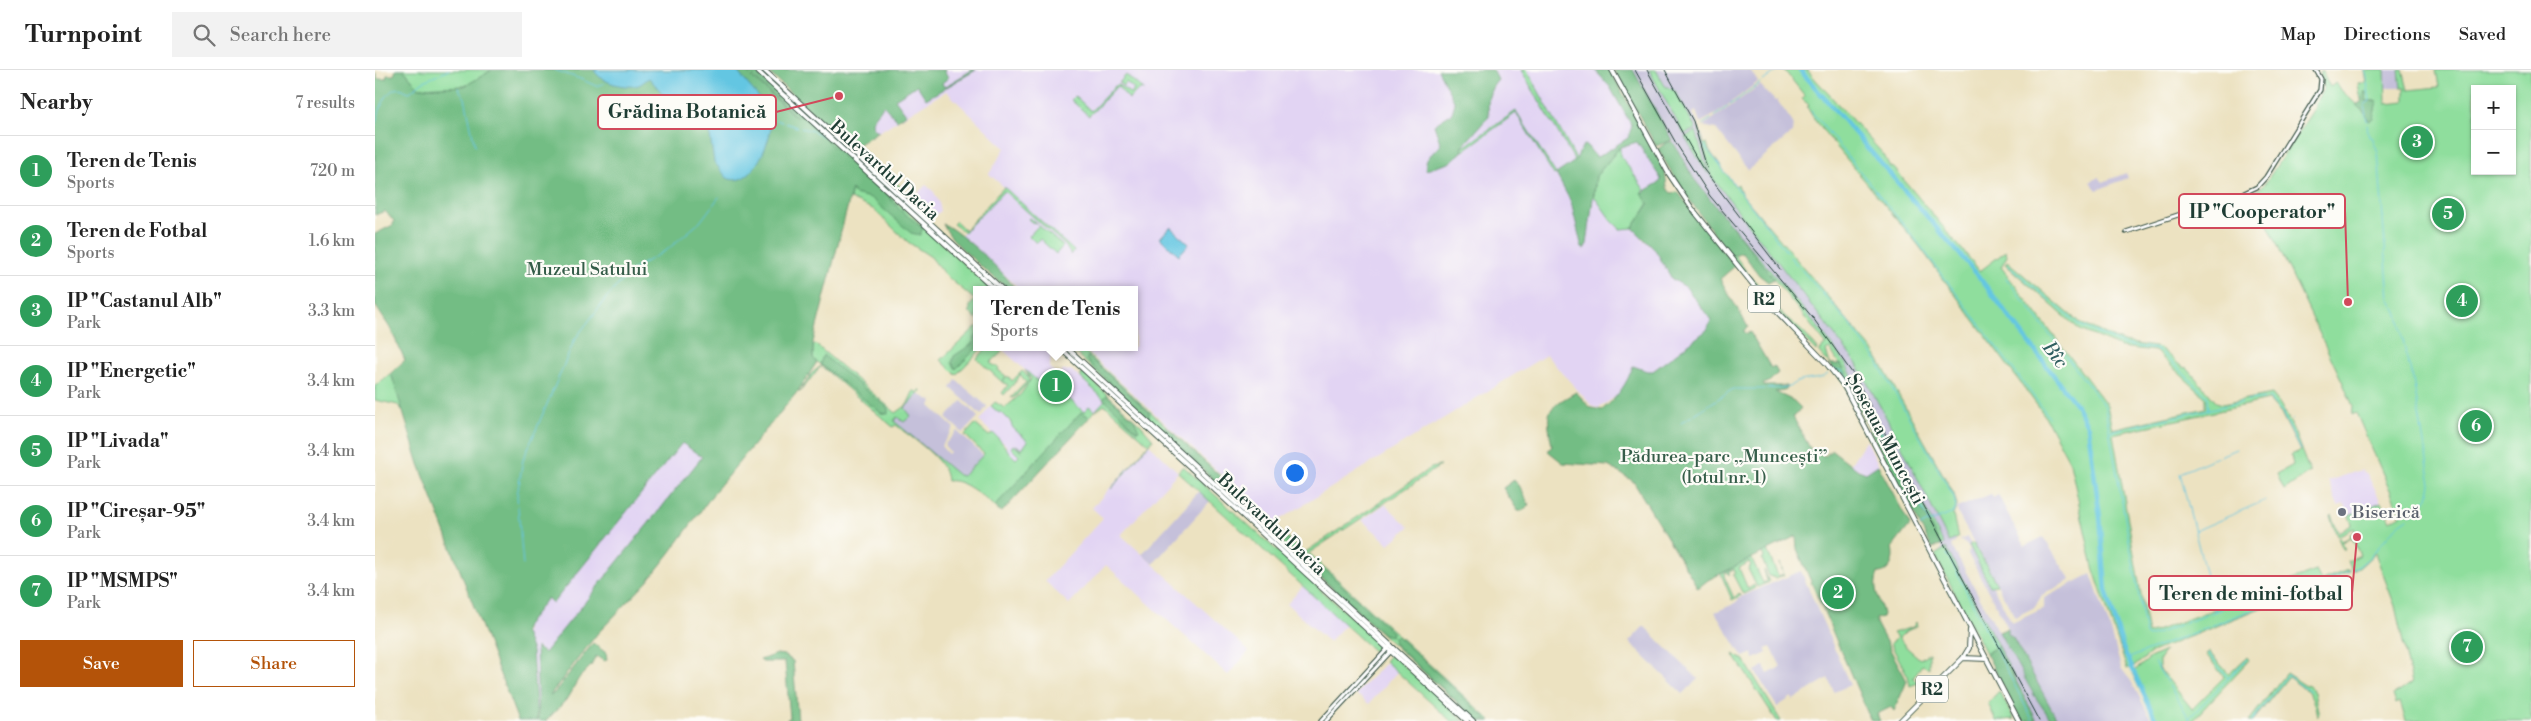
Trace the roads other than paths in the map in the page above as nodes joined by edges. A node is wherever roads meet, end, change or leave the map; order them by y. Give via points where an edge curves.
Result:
1 (756, 70) edge
2 (764, 70) edge
3 (1612, 70) edge
4 (2316, 70) edge
5 (2127, 232) dead end
6 (992, 286) edge
7 (999, 286) edge
8 (1064, 351) edge
9 (1070, 351) edge
10 (1125, 405) junction
11 (1970, 628) junction
12 (1391, 648) junction
13 (1963, 658) junction
14 (1987, 659) junction
15 (1351, 692) junction
16 (1321, 721) edge
17 (1326, 721) edge
18 (1467, 721) edge
19 (1473, 721) edge
20 (1900, 721) edge
21 (2019, 721) edge

1 - 6 main road, Bulevardul Dacia
2 - 7 main road, Bulevardul Dacia
3 - 11 main road, Șoseaua Muncești / R2 via 1669,174 1691,207 1763,297 1841,382
4 - 5 street via 2321,87 2270,171 2255,189
8 - 10 main road, Bulevardul Dacia
9 - 10 main road, Bulevardul Dacia
10 - 12 main road, Bulevardul Dacia
11 - 13 main road, R2 via 1969,648
11 - 14 main road, Șoseaua Muncești
12 - 15 street
12 - 18 main road, Bulevardul Dacia
12 - 19 main road, Bulevardul Dacia
13 - 14 main road
13 - 20 main road, R2
14 - 21 main road, Șoseaua Muncești
15 - 16 street
15 - 17 street

